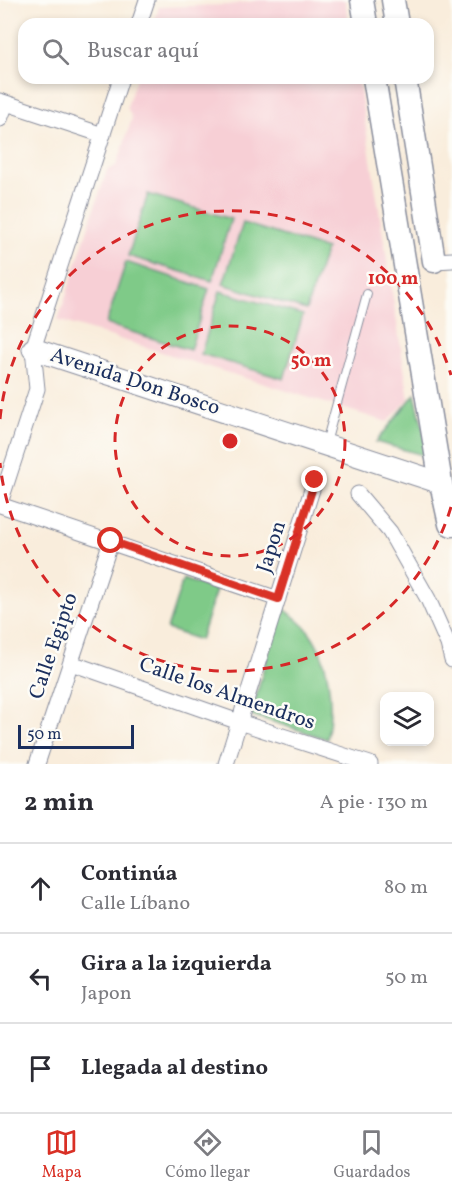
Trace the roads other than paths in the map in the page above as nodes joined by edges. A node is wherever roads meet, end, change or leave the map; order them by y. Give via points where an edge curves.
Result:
1 (147, 0) edge
2 (362, 0) edge
3 (393, 0) edge
4 (141, 18) edge
5 (365, 18) edge
6 (396, 18) edge
7 (120, 84) edge
8 (375, 84) edge
9 (406, 84) edge
10 (3, 102) edge
11 (0, 119) edge
12 (103, 135) junction
13 (443, 260) edge
14 (367, 294) dead end
15 (33, 349) junction
16 (325, 445) junction
17 (315, 480) dead end
18 (441, 483) junction
19 (358, 494) dead end
20 (0, 504) edge
21 (451, 525) edge
22 (111, 541) junction
23 (278, 599) junction
24 (450, 644) edge
25 (452, 660) edge
26 (71, 663) junction
27 (239, 722) junction
28 (353, 761) edge
29 (37, 764) edge
30 (226, 764) edge
31 (370, 764) edge

1 - 4 street
2 - 5 main road
3 - 6 main road
7 - 12 street
8 - 18 main road
9 - 13 main road
10 - 11 street
10 - 12 street
12 - 15 street
14 - 16 lane
15 - 16 main road, Avenida Don Bosco
15 - 20 street via 37,389
16 - 18 main road, Avenida Don Bosco
17 - 23 street, Japon
18 - 21 main road
19 - 24 street via 390,532
20 - 22 street
22 - 23 street
22 - 26 street, Calle Egipto
23 - 27 street, Japon
24 - 25 street
26 - 27 street, Calle los Almendros
26 - 29 street, Calle Egipto
27 - 28 street, Calle los Almendros
27 - 30 street, Japon
28 - 31 street, Calle los Almendros

